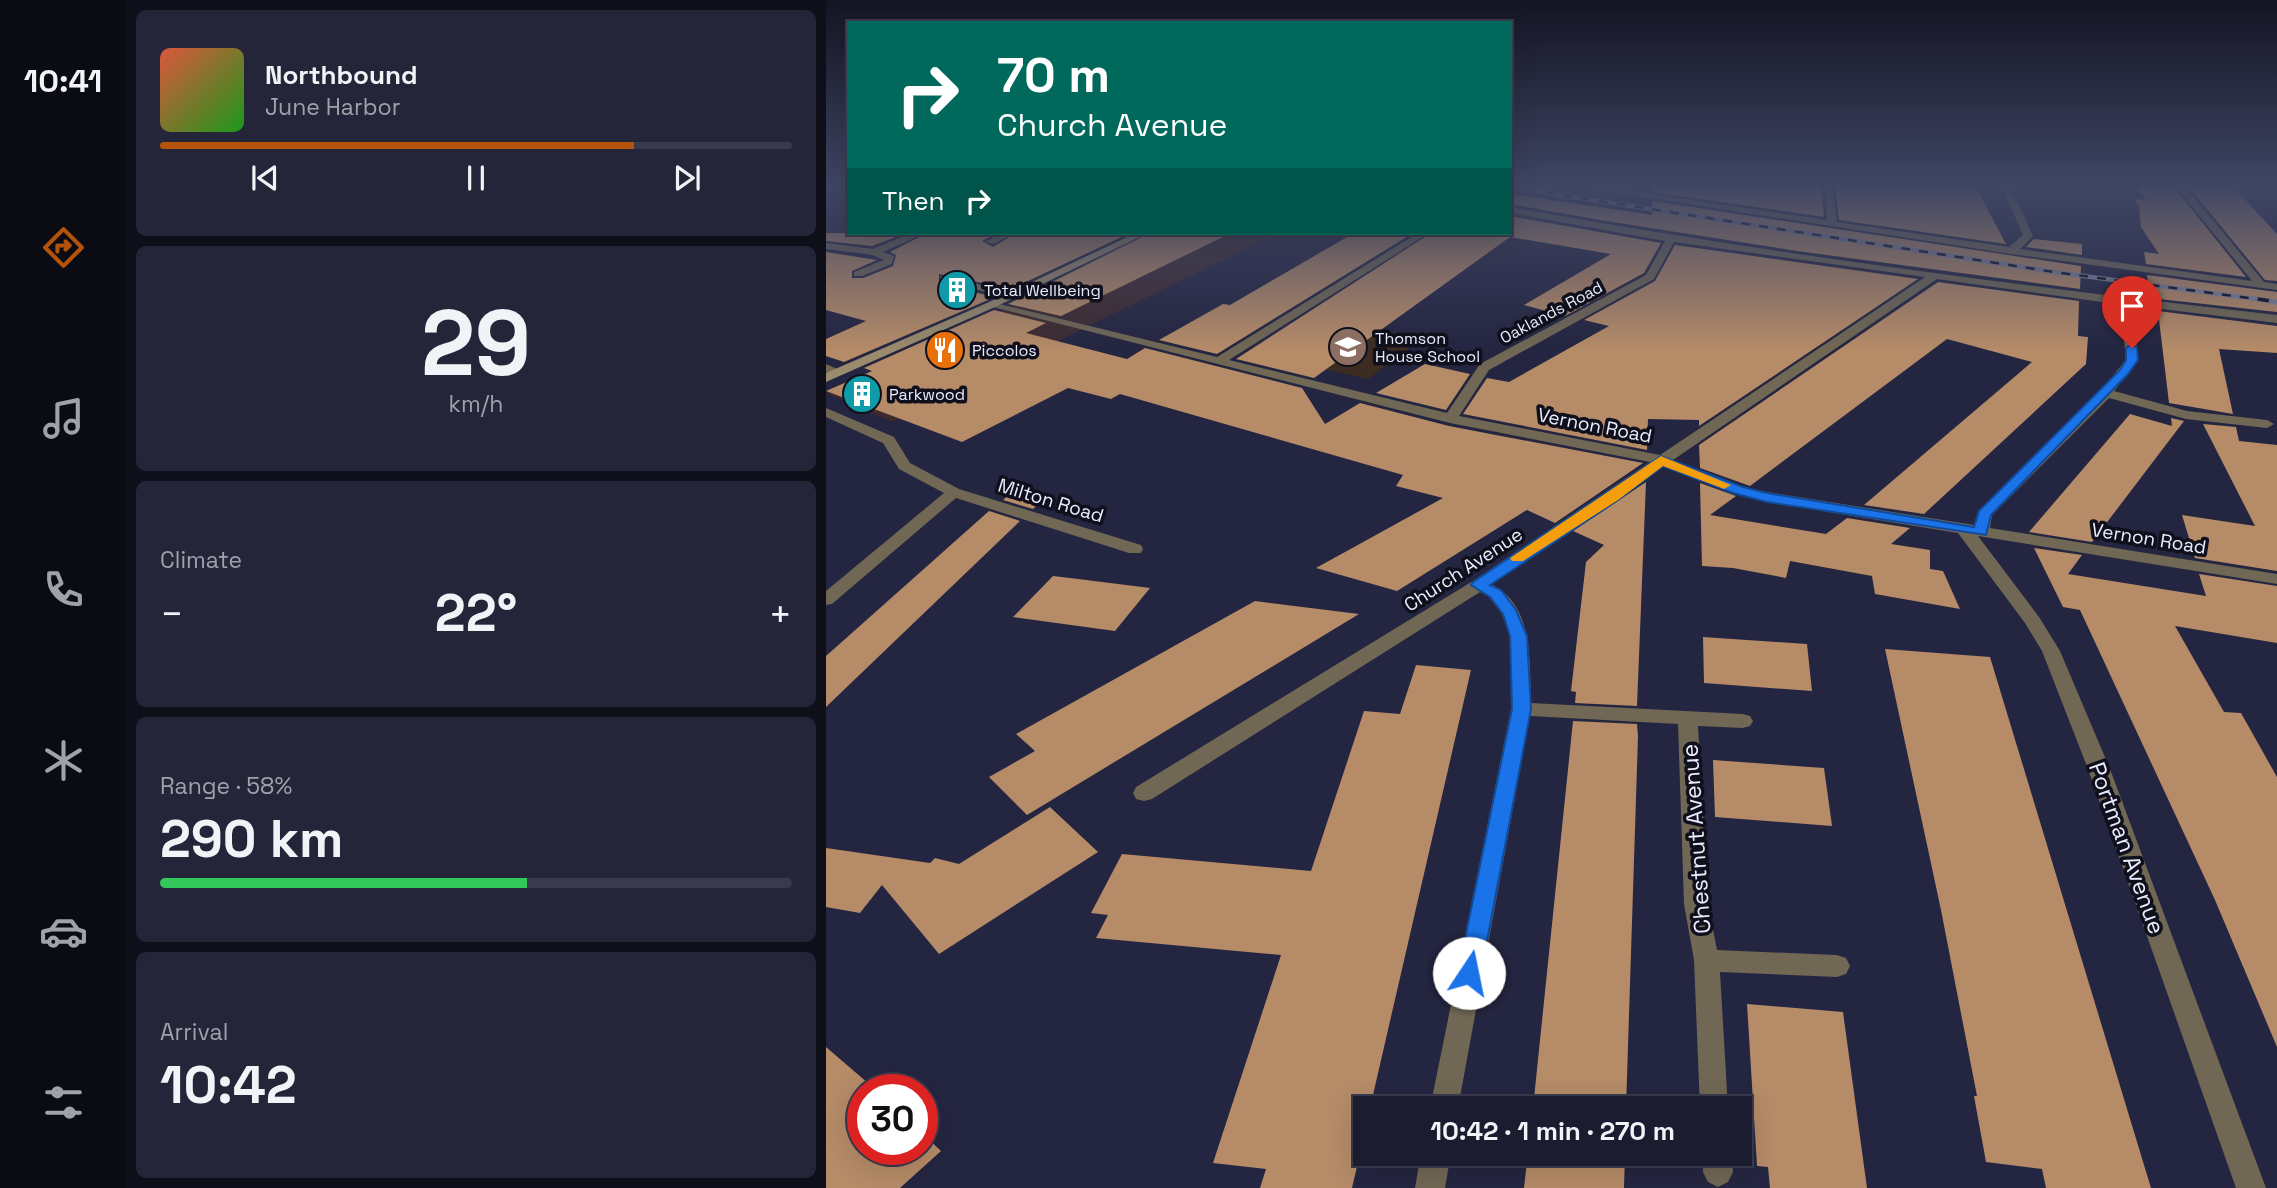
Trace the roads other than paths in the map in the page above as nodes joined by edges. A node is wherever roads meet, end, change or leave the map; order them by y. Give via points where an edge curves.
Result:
1 (904, 239) edge
2 (995, 239) edge
3 (1129, 239) edge
4 (1414, 239) edge
5 (1671, 239) edge
6 (1674, 239) edge
7 (1940, 239) edge
8 (2024, 239) edge
9 (2224, 239) edge
10 (990, 242) dead end
11 (826, 246) edge
12 (2011, 251) junction
13 (874, 252) junction
14 (859, 274) dead end
15 (1936, 275) junction
16 (944, 279) dead end
17 (2261, 285) junction
18 (2277, 287) edge
19 (1012, 295) junction
20 (2122, 301) junction
21 (991, 305) junction
22 (2277, 319) edge
23 (1221, 360) junction
24 (830, 373) edge
25 (2106, 393) junction
26 (826, 412) edge
27 (1450, 419) junction
28 (2267, 424) dead end
29 (1661, 460) junction
30 (954, 492) junction
31 (1972, 531) junction
32 (1135, 549) dead end
33 (2277, 579) edge
34 (1479, 585) junction
35 (826, 600) edge
36 (1521, 709) junction
37 (1688, 718) junction
38 (1743, 722) dead end
39 (1144, 793) dead end
40 (1707, 960) junction
41 (1837, 967) dead end
42 (1446, 1096) edge
43 (1713, 1096) edge
44 (1434, 1166) edge
45 (1430, 1188) edge
46 (2251, 1188) edge

1 - 13 street
2 - 10 street
3 - 19 main road
4 - 23 street
5 - 27 street, Oaklands Road via 1650,277 1484,367
6 - 15 street
7 - 12 street
8 - 12 street
9 - 17 street
11 - 13 street
12 - 17 street
13 - 14 street via 890,258 888,262
15 - 20 street
15 - 29 street, Church Avenue
16 - 19 street
17 - 18 street
19 - 21 main road
20 - 22 street
20 - 25 street via 2132,360
21 - 23 street, Vernon Road
21 - 24 main road
23 - 27 street, Vernon Road
25 - 28 street via 2186,415
25 - 31 street
26 - 30 street, Milton Road via 889,440 904,466
27 - 29 street, Vernon Road
29 - 31 street, Vernon Road via 1767,497
29 - 34 street, Church Avenue
30 - 32 street, Milton Road
30 - 35 street
31 - 33 street, Vernon Road
31 - 46 street, Portman Avenue via 2051,651 2099,769
34 - 36 street via 1495,593 1511,613 1519,636
34 - 39 street, Church Avenue
36 - 37 street, Chestnut Avenue
36 - 42 street
37 - 38 street, Chestnut Avenue
37 - 40 street, Chestnut Avenue via 1696,904
40 - 41 street, Chestnut Avenue
40 - 43 street, Chestnut Avenue
44 - 45 street

